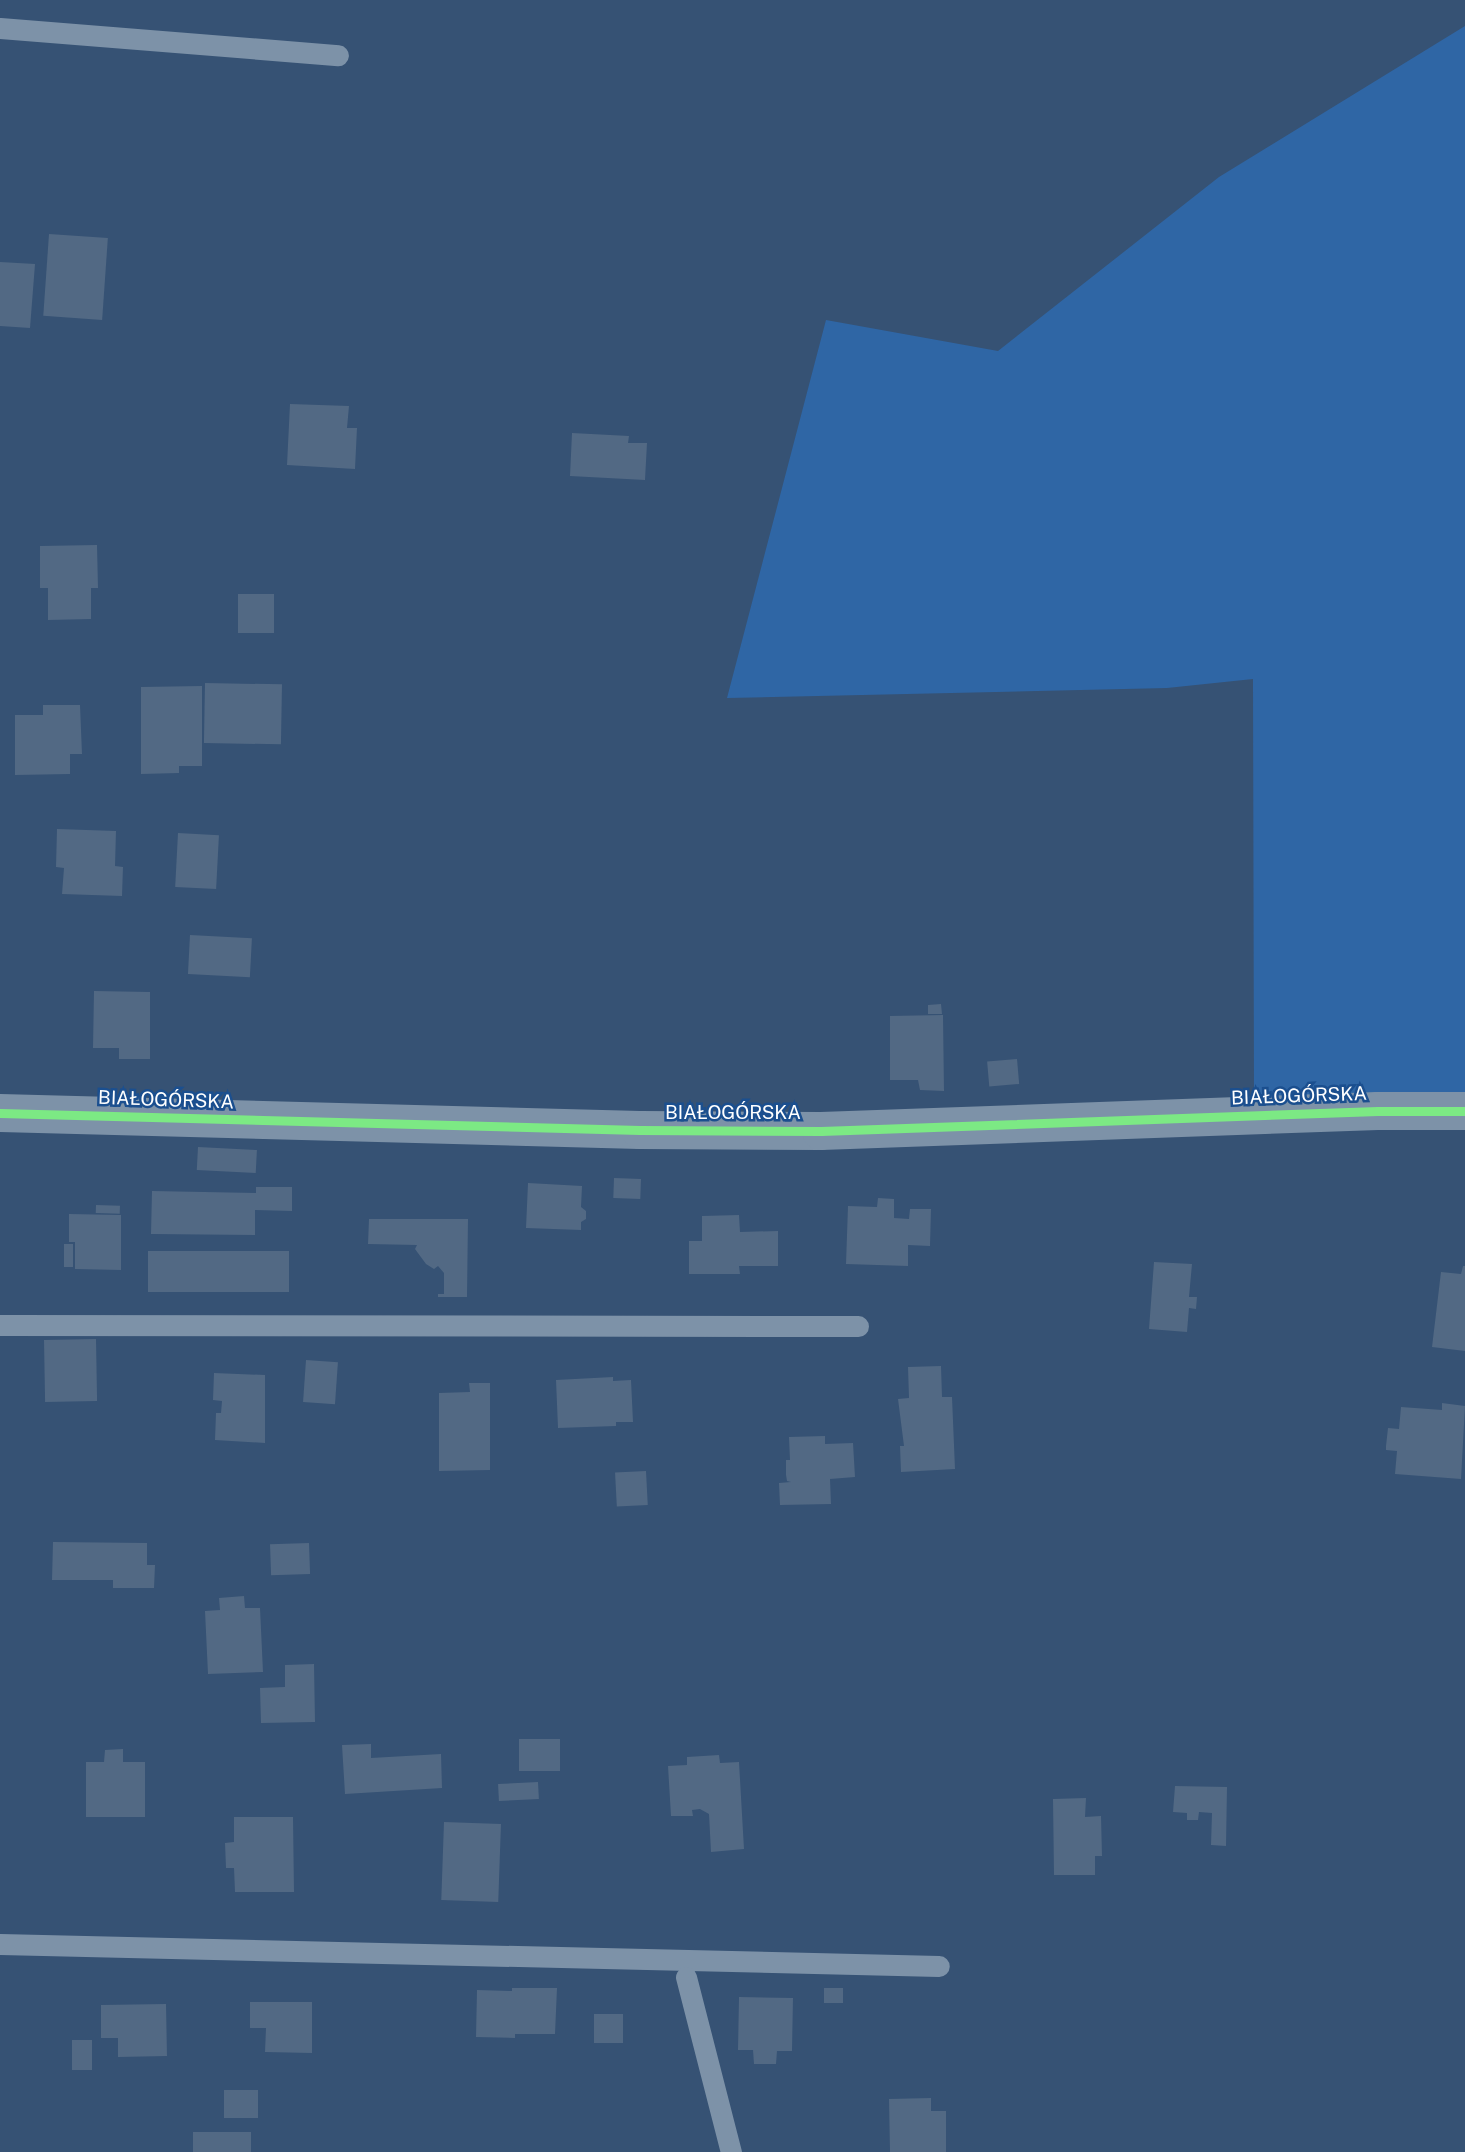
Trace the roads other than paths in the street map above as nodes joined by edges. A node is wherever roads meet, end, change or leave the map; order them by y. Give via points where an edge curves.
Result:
1 (0, 29) edge
2 (338, 55) dead end
3 (1465, 1111) edge
4 (0, 1113) edge
5 (0, 1325) edge
6 (858, 1326) dead end
7 (0, 1944) edge
8 (939, 1966) dead end
9 (686, 1977) dead end
10 (731, 2152) edge

1 - 2 lane
3 - 4 street, BIAŁOGÓRSKA via 821,1131
5 - 6 lane
7 - 8 lane
9 - 10 lane

